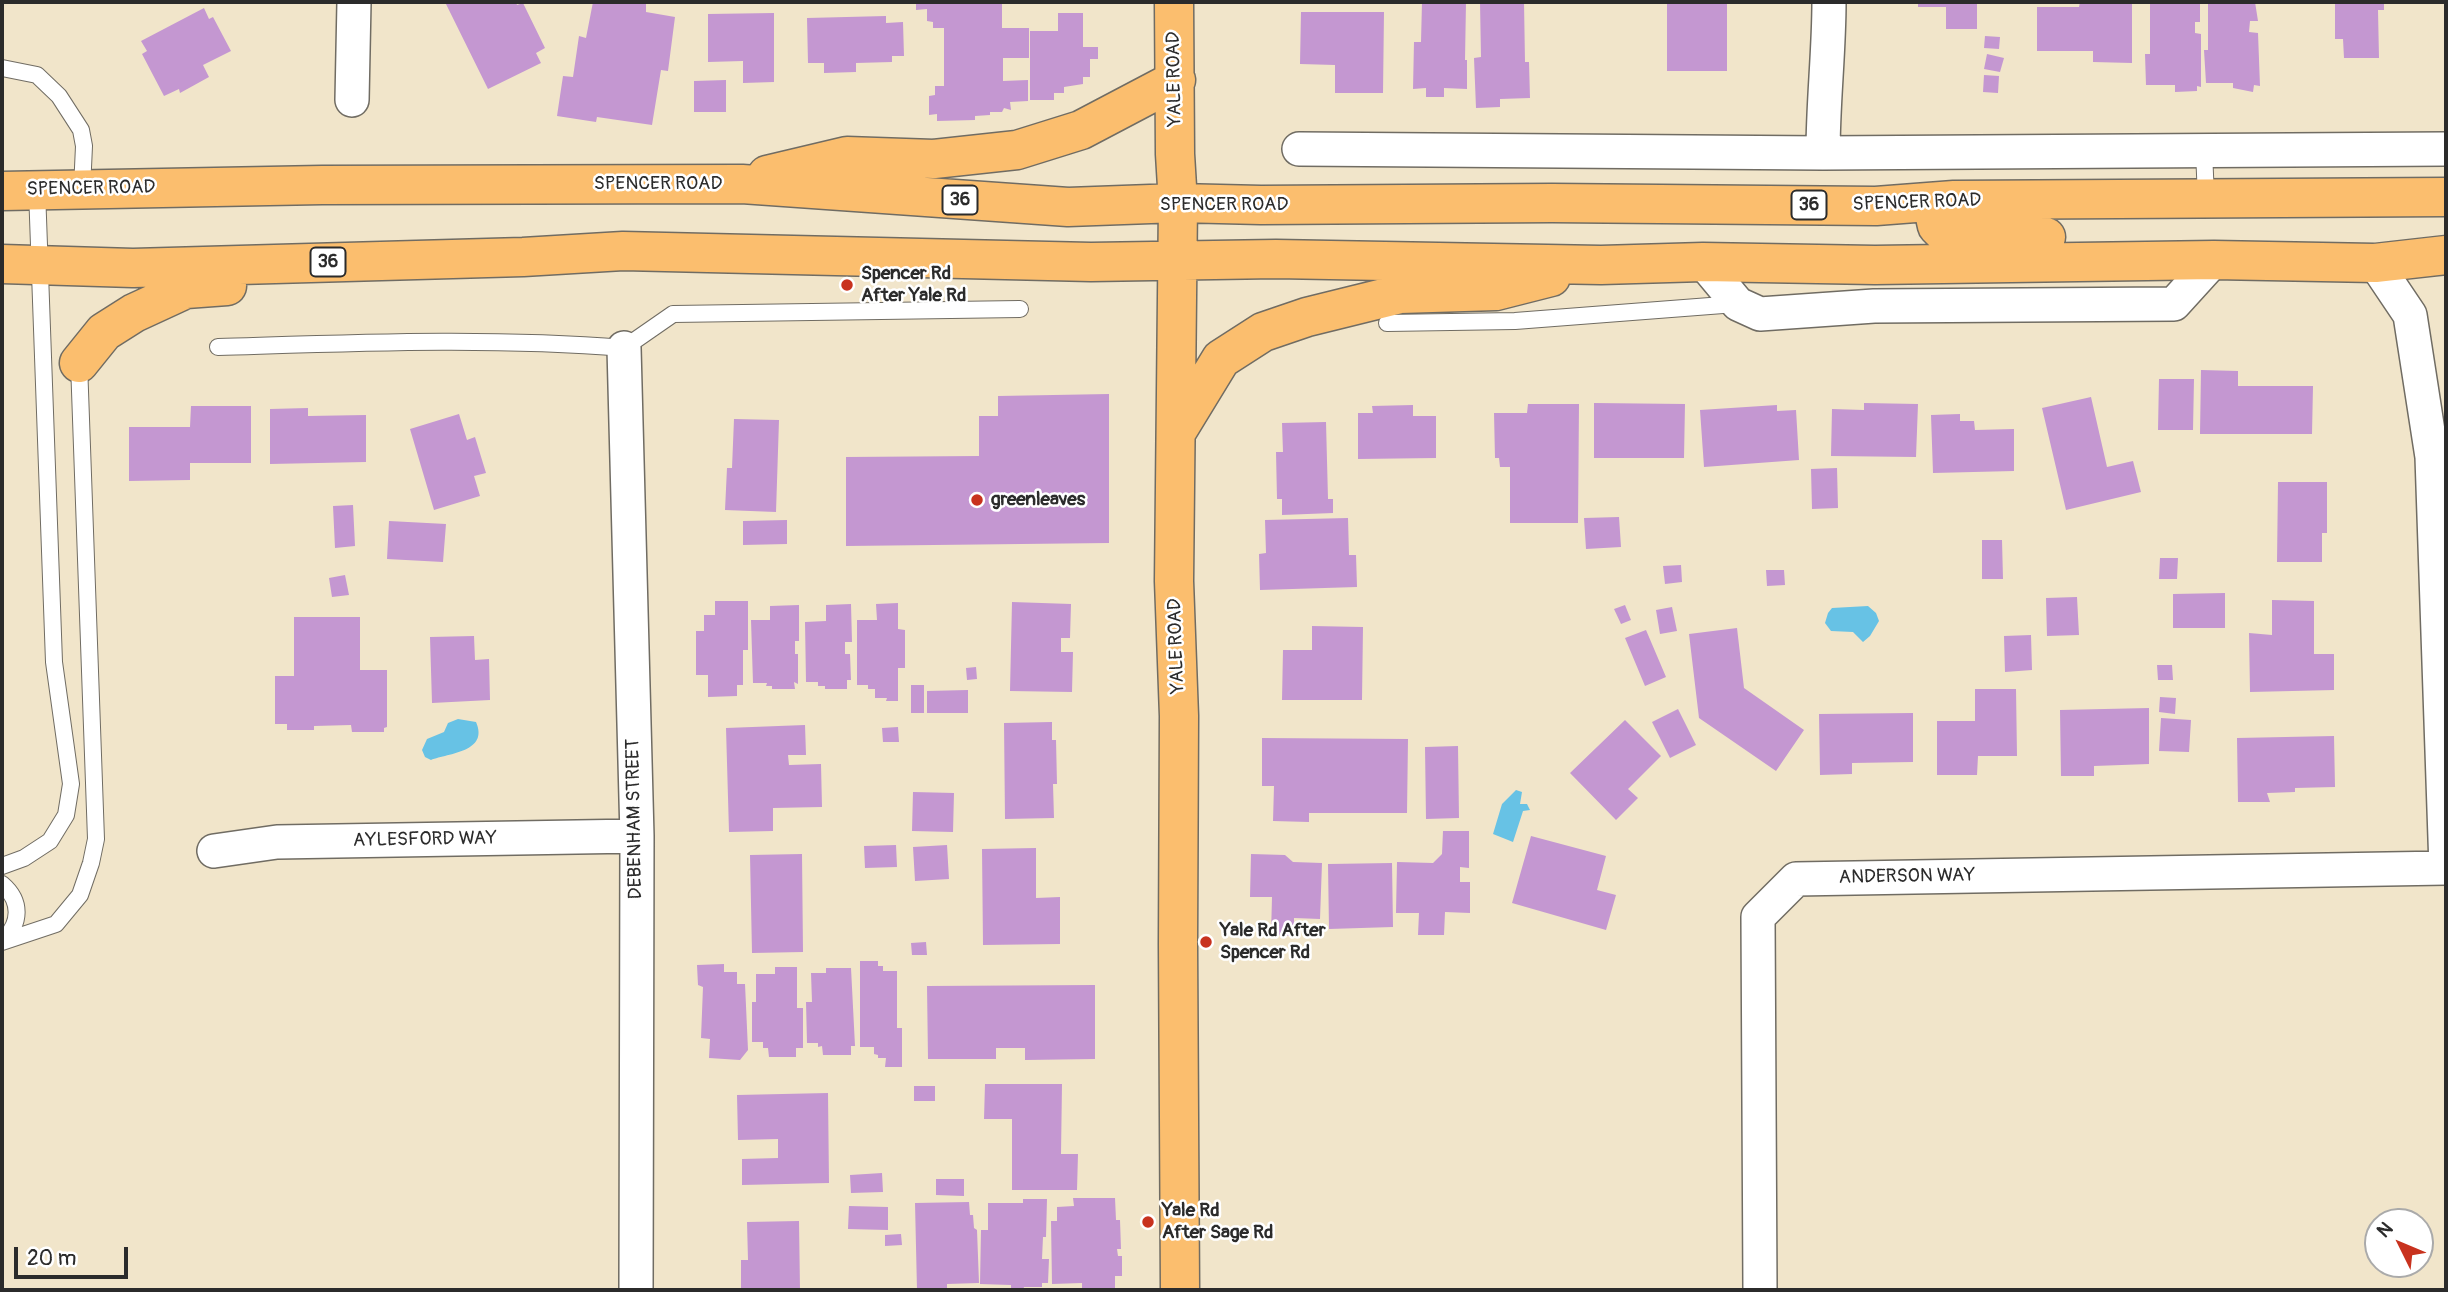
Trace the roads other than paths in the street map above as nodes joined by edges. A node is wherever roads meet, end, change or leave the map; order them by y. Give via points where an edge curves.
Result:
1 (354, 2) edge
2 (1174, 2) edge
3 (1829, 2) edge
4 (2, 68) edge
5 (1176, 80) junction
6 (352, 100) dead end
7 (1299, 149) dead end
8 (2446, 149) edge
9 (2204, 151) junction
10 (1823, 153) junction
11 (742, 184) junction
12 (82, 189) junction
13 (19, 191) edge
14 (2446, 197) edge
15 (2206, 198) junction
16 (1954, 200) junction
17 (1178, 203) junction
18 (2446, 255) edge
19 (523, 257) junction
20 (2214, 260) junction
21 (2289, 261) junction
22 (1176, 262) junction
23 (1703, 262) junction
24 (2375, 263) junction
25 (2, 264) edge
26 (1601, 265) junction
27 (41, 266) junction
28 (1738, 304) junction
29 (1020, 309) dead end
30 (1387, 323) dead end
31 (218, 347) dead end
32 (624, 348) junction
33 (79, 363) joint
34 (2446, 400) edge
35 (1177, 431) junction
36 (2432, 457) junction
37 (637, 836) junction
38 (214, 851) dead end
39 (2, 866) edge
40 (2446, 868) edge
41 (2, 884) edge
42 (2, 941) edge
43 (636, 1290) edge
44 (1180, 1290) edge
45 (1760, 1290) edge

1 - 6 street
2 - 5 main road, YALE ROAD
3 - 10 street
4 - 12 lane via 37,75 59,96 80,130
5 - 11 main road via 1081,130 1017,149 934,159 848,156
5 - 17 main road, YALE ROAD
7 - 10 street
8 - 9 street
9 - 10 street
9 - 15 lane
11 - 12 main road, SPENCER ROAD / 36
11 - 17 main road, SPENCER ROAD / 36 via 1068,207
12 - 13 main road, SPENCER ROAD / 36
13 - 27 lane
14 - 15 main road, SPENCER ROAD / 36
15 - 16 main road, SPENCER ROAD / 36
16 - 17 main road, SPENCER ROAD / 36 via 1876,206
16 - 21 main road via 1935,217 1945,234 2247,234
17 - 22 main road, YALE ROAD
18 - 24 main road, 36
19 - 22 main road, 36 via 623,251
19 - 27 main road, 36 via 133,268
19 - 33 main road via 464,277 323,278 186,289 104,332
20 - 21 main road, 36
20 - 23 main road, 36 via 1875,265
20 - 28 street via 2174,304 1874,306 1760,314
21 - 24 main road, 36
22 - 26 main road, 36 via 1276,259
22 - 35 main road, YALE ROAD
23 - 26 main road, 36
23 - 28 street
24 - 36 street via 2410,315
25 - 27 main road, 36
26 - 35 main road via 1496,291 1401,294 1263,332 1222,359
27 - 39 lane via 54,662 71,784 66,815 50,841
28 - 30 lane via 1515,321
29 - 32 lane via 673,314
31 - 32 lane via 385,341
32 - 37 street, DEBENHAM STREET
33 - 42 lane via 96,839 80,895 55,924
34 - 36 street
35 - 44 main road, YALE ROAD via 1174,581 1179,716
36 - 40 street
37 - 38 street, AYLESFORD WAY via 277,842
37 - 43 street, DEBENHAM STREET
40 - 45 street, ANDERSON WAY via 1796,879 1758,917
41 - 42 lane via 17,906 17,922

